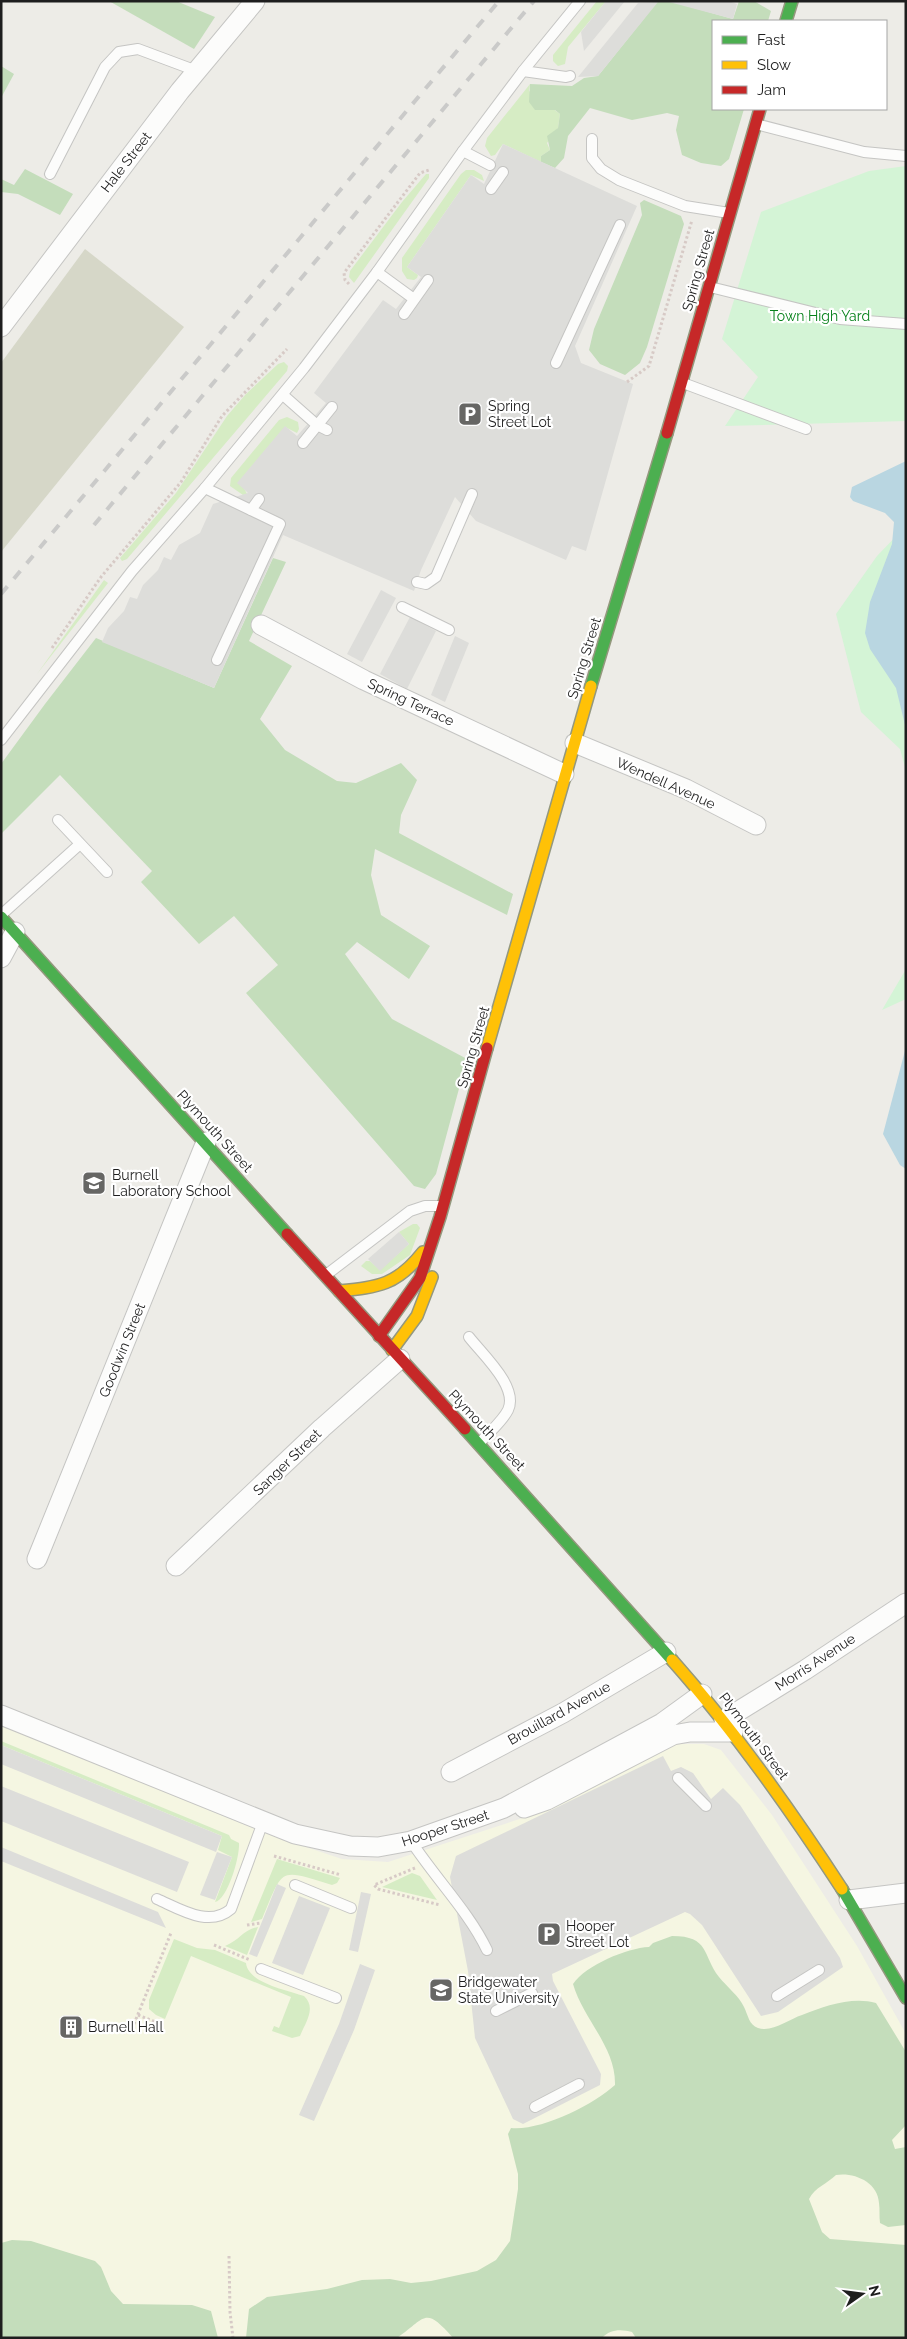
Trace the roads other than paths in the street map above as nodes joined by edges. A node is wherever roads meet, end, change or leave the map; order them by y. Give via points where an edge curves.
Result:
1 (255, 1) edge
2 (580, 1) edge
3 (792, 1) edge
4 (786, 20) edge
5 (197, 71) junction
6 (523, 71) junction
7 (570, 76) dead end
8 (760, 110) edge
9 (756, 124) junction
10 (592, 139) dead end
11 (463, 151) junction
12 (906, 156) edge
13 (490, 166) dead end
14 (503, 172) dead end
15 (50, 174) dead end
16 (491, 189) dead end
17 (729, 213) junction
18 (620, 225) dead end
19 (377, 272) junction
20 (428, 280) dead end
21 (709, 286) junction
22 (414, 300) junction
23 (404, 314) dead end
24 (906, 324) edge
25 (1, 327) edge
26 (556, 363) dead end
27 (682, 382) junction
28 (283, 395) junction
29 (332, 407) dead end
30 (317, 425) junction
31 (327, 430) dead end
32 (806, 430) dead end
33 (302, 443) dead end
34 (206, 488) junction
35 (472, 494) dead end
36 (259, 499) dead end
37 (251, 510) junction
38 (417, 582) dead end
39 (402, 607) dead end
40 (261, 625) dead end
41 (449, 630) dead end
42 (217, 660) dead end
43 (1, 740) edge
44 (575, 743) junction
45 (564, 774) junction
46 (58, 820) dead end
47 (756, 826) dead end
48 (80, 844) junction
49 (107, 872) dead end
50 (1, 916) edge
51 (15, 932) junction
52 (1, 958) edge
53 (206, 1142) junction
54 (442, 1211) junction
55 (434, 1237) junction
56 (325, 1275) junction
57 (339, 1290) junction
58 (379, 1336) junction
59 (468, 1337) dead end
60 (396, 1355) junction
61 (479, 1444) junction
62 (38, 1559) dead end
63 (176, 1566) dead end
64 (906, 1603) edge
65 (666, 1652) junction
66 (702, 1694) junction
67 (1, 1715) edge
68 (728, 1726) junction
69 (451, 1772) dead end
70 (678, 1778) dead end
71 (706, 1806) dead end
72 (263, 1822) junction
73 (455, 1827) junction
74 (411, 1842) junction
75 (295, 1885) dead end
76 (906, 1893) edge
77 (157, 1899) dead end
78 (849, 1900) junction
79 (351, 1908) dead end
80 (487, 1950) dead end
81 (257, 1965) road end
82 (818, 1970) dead end
83 (532, 1993) dead end
84 (777, 1996) dead end
85 (336, 1998) dead end
86 (906, 1998) edge
87 (496, 2011) dead end
88 (579, 2084) dead end
89 (535, 2107) dead end

1 - 5 street, Hale Street
2 - 6 lane
3 - 4 street
5 - 15 lane via 138,49 119,52 105,67
5 - 25 street, Hale Street
6 - 7 lane
6 - 11 lane
8 - 9 street, Spring Street
9 - 12 lane via 864,152
9 - 17 street, Spring Street
10 - 17 lane via 592,158 601,169 619,180 685,206
11 - 13 lane
11 - 19 lane
14 - 16 lane
17 - 21 street, Spring Street
18 - 26 lane
19 - 22 lane
19 - 28 lane
20 - 22 lane
21 - 24 lane via 840,320
21 - 27 street, Spring Street
22 - 23 lane
27 - 32 lane
27 - 44 street, Spring Street
28 - 30 lane
28 - 34 lane
29 - 30 lane
30 - 31 lane
30 - 33 lane
34 - 37 lane
34 - 43 lane via 132,571
35 - 38 lane via 436,577 426,584
36 - 37 lane
37 - 42 lane via 280,524
39 - 41 lane
40 - 45 street, Spring Terrace via 364,680
44 - 45 street, Spring Street
44 - 47 street, Wendell Avenue via 686,789
45 - 54 street, Spring Street
46 - 48 lane
48 - 49 lane
48 - 50 lane
50 - 51 street, Plymouth Street
51 - 52 street
51 - 53 street, Plymouth Street
53 - 56 street, Plymouth Street
53 - 62 street, Goodwin Street
54 - 55 street, Spring Street
54 - 56 lane via 425,1206 410,1211
54 - 60 street, Spring Street via 426,1298
55 - 57 street via 408,1272 398,1279 374,1287
55 - 58 street, Spring Street via 416,1287
56 - 57 street, Plymouth Street
57 - 58 street, Plymouth Street
58 - 60 street, Plymouth Street
59 - 61 lane via 507,1385 510,1399 508,1410
60 - 61 street, Plymouth Street
60 - 63 street, Sanger Street
61 - 65 street, Plymouth Street
64 - 68 street, Morris Avenue
65 - 66 street, Plymouth Street
65 - 69 street, Brouillard Avenue via 564,1713
66 - 68 street, Plymouth Street
66 - 73 street, Hooper Street via 662,1723 538,1791
67 - 72 street, Hooper Street
68 - 73 street via 673,1736 547,1800
68 - 78 street, Plymouth Street via 808,1836
70 - 71 lane
72 - 74 street, Hooper Street via 295,1834 350,1846 378,1847
72 - 77 lane via 231,1909 223,1916 203,1918
73 - 74 street, Hooper Street
74 - 80 lane via 477,1929
75 - 79 lane
76 - 78 street
78 - 86 street, Plymouth Street
81 - 85 lane
82 - 84 lane
83 - 87 lane
88 - 89 lane

